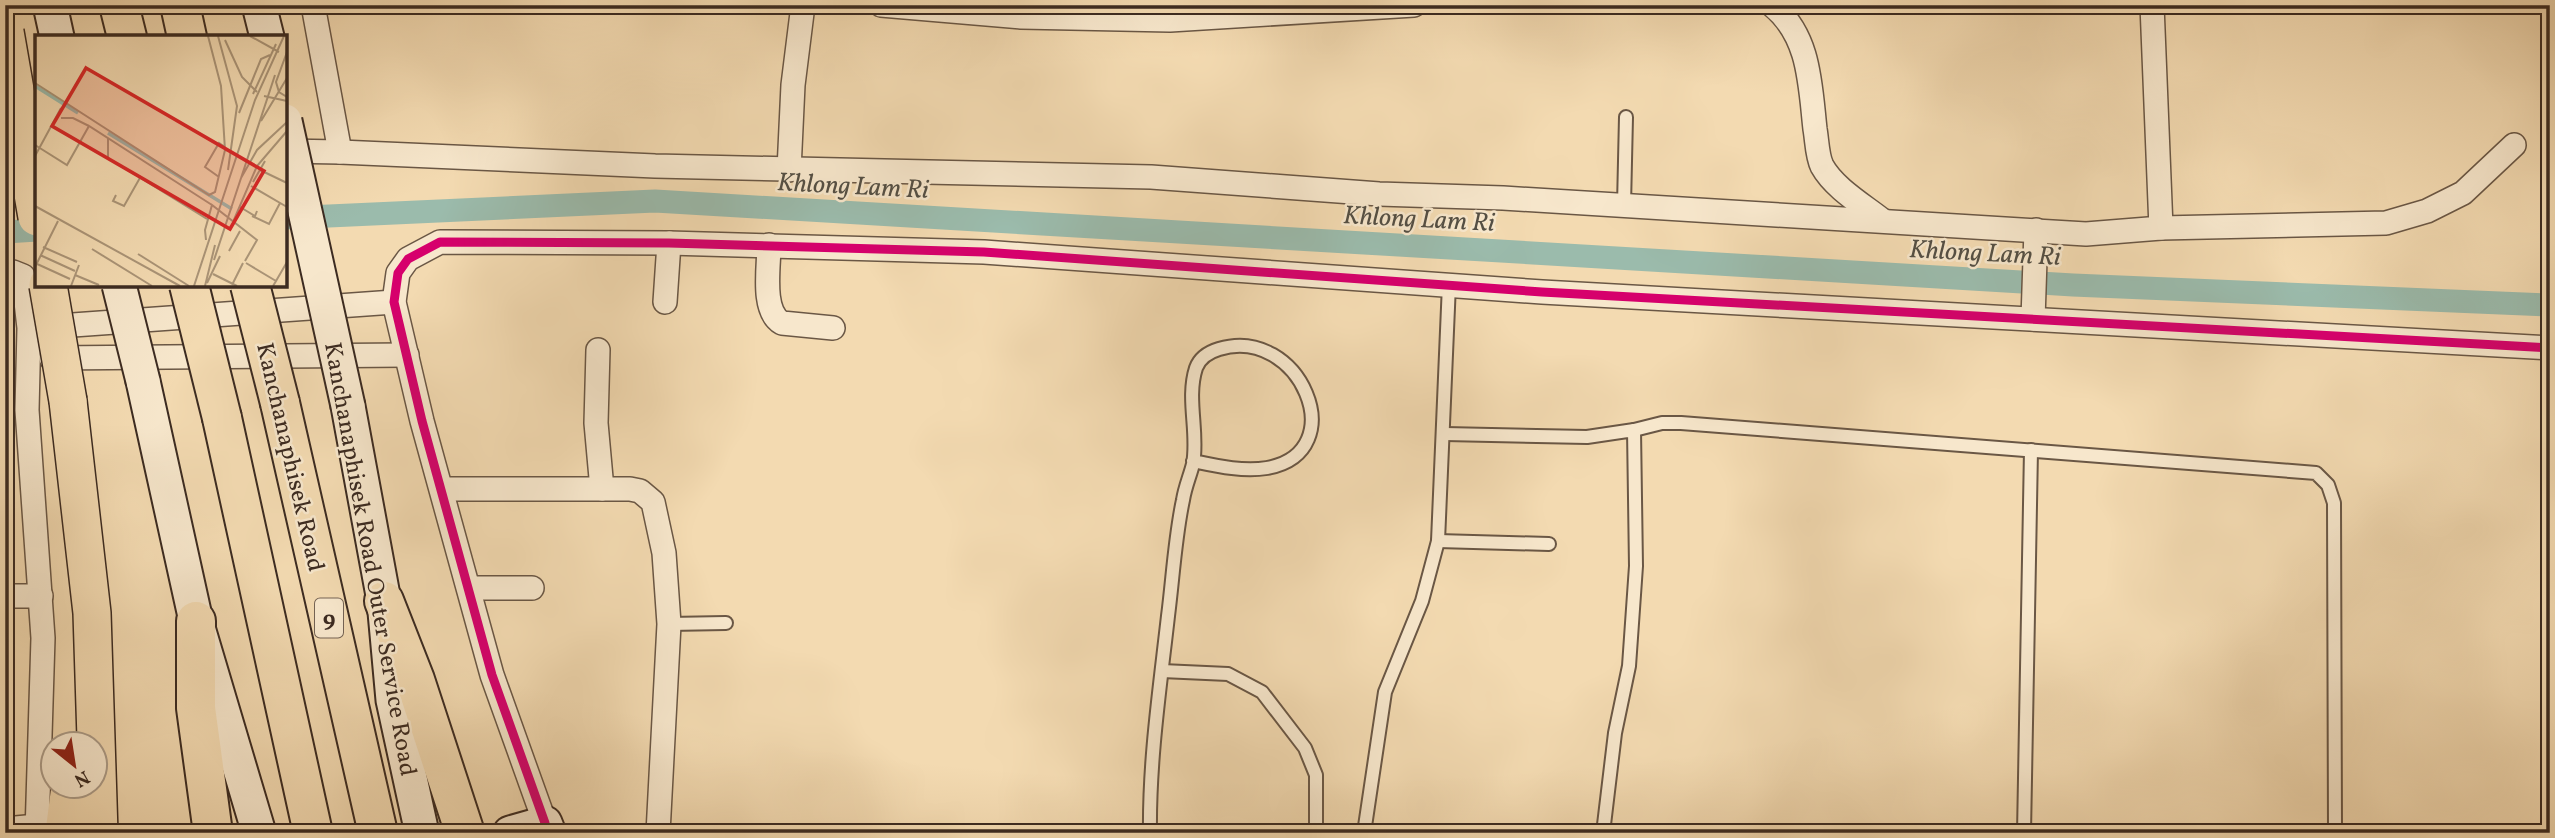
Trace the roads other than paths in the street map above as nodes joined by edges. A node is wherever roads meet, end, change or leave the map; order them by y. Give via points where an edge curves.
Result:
1 (50, 5) edge
2 (313, 5) edge
3 (803, 5) edge
4 (881, 5) edge
5 (1414, 5) edge
6 (1772, 5) edge
7 (2152, 5) edge
8 (1290, 9) edge
9 (5, 32) edge
10 (57, 35) edge
11 (1626, 117) dead end
12 (287, 130) edge
13 (5, 134) edge
14 (35, 138) edge
15 (2514, 145) dead end
16 (287, 151) edge
17 (349, 151) junction
18 (789, 170) junction
19 (1624, 205) junction
20 (35, 206) edge
21 (1882, 220) junction
22 (2161, 228) junction
23 (2035, 240) junction
24 (669, 243) junction
25 (769, 245) junction
26 (5, 274) edge
27 (1449, 284) junction
28 (48, 287) edge
29 (119, 287) edge
30 (189, 287) edge
31 (251, 287) edge
32 (394, 302) junction
33 (665, 302) dead end
34 (2033, 313) junction
35 (29, 328) junction
36 (833, 328) dead end
37 (2550, 348) edge
38 (598, 350) dead end
39 (407, 355) junction
40 (30, 358) junction
41 (1634, 430) junction
42 (1445, 434) junction
43 (2031, 450) junction
44 (1193, 461) junction
45 (442, 489) junction
46 (602, 489) junction
47 (1438, 541) junction
48 (1549, 544) dead end
49 (532, 588) dead end
50 (469, 589) junction
51 (5, 596) edge
52 (41, 596) junction
53 (384, 601) junction
54 (92, 613) junction
55 (196, 621) junction
56 (726, 623) dead end
57 (669, 624) junction
58 (1162, 671) junction
59 (77, 730) edge
60 (62, 800) edge
61 (547, 828) edge
62 (5, 829) edge
63 (46, 830) edge
64 (99, 833) edge
65 (213, 833) edge
66 (259, 833) edge
67 (313, 833) edge
68 (378, 833) edge
69 (422, 833) edge
70 (465, 833) edge
71 (510, 833) edge
72 (659, 833) edge
73 (1150, 833) edge
74 (1316, 833) edge
75 (1364, 833) edge
76 (1603, 833) edge
77 (2024, 833) edge
78 (2334, 833) edge

1 - 10 main road
2 - 17 street
3 - 18 street
4 - 8 street via 1105,20 1170,20
5 - 8 street
6 - 21 street via 1799,39 1807,64 1821,165
7 - 22 street
9 - 20 main road, bridge
11 - 19 lane
12 - 53 main road, Kanchanaphisek Road Outer Service Road, bridge via 348,406
13 - 14 street
15 - 22 street via 2463,193 2427,211 2386,223
16 - 17 street
17 - 18 street
18 - 19 street via 1151,177
19 - 21 street
21 - 23 street
22 - 23 street
23 - 34 street
24 - 25 street
24 - 32 street via 440,242 408,258 398,273
24 - 33 street
25 - 27 street via 984,252
25 - 36 street via 770,308 775,319
26 - 35 street via 23,276
27 - 34 street
27 - 42 lane
28 - 54 main road, bridge via 68,401
29 - 55 main road, bridge
30 - 67 highway, bridge
31 - 68 highway, Kanchanaphisek Road / 9, bridge
32 - 35 street
32 - 39 street
34 - 37 street
35 - 40 street
38 - 46 street via 596,423
39 - 40 street
39 - 45 street
40 - 52 street via 27,410
41 - 42 lane via 1587,437
41 - 43 lane via 1681,423
41 - 76 lane via 1636,566 1631,641
42 - 47 lane
43 - 77 lane
43 - 78 lane via 2295,470 2316,473 2328,485 2334,503
44 - 44 lane via 1227,468 1268,468 1304,447 1311,430 1307,393 1274,353 1227,346 1209,352 1199,362 1193,386
44 - 58 lane via 1183,500
45 - 46 street
45 - 50 street
46 - 57 street via 640,491 653,502 664,553
47 - 48 lane
47 - 75 lane via 1422,601 1385,692
49 - 50 street
50 - 61 street via 496,687
51 - 52 street
52 - 63 street
53 - 69 main road, Kanchanaphisek Road Outer Service Road via 393,700
53 - 70 highway
54 - 59 main road
54 - 64 main road
55 - 65 highway via 196,708
55 - 66 main road
56 - 57 lane
57 - 72 street
58 - 73 lane
58 - 74 lane via 1228,674 1262,692 1306,748 1316,775
60 - 63 main road
61 - 71 main road
62 - 63 street

